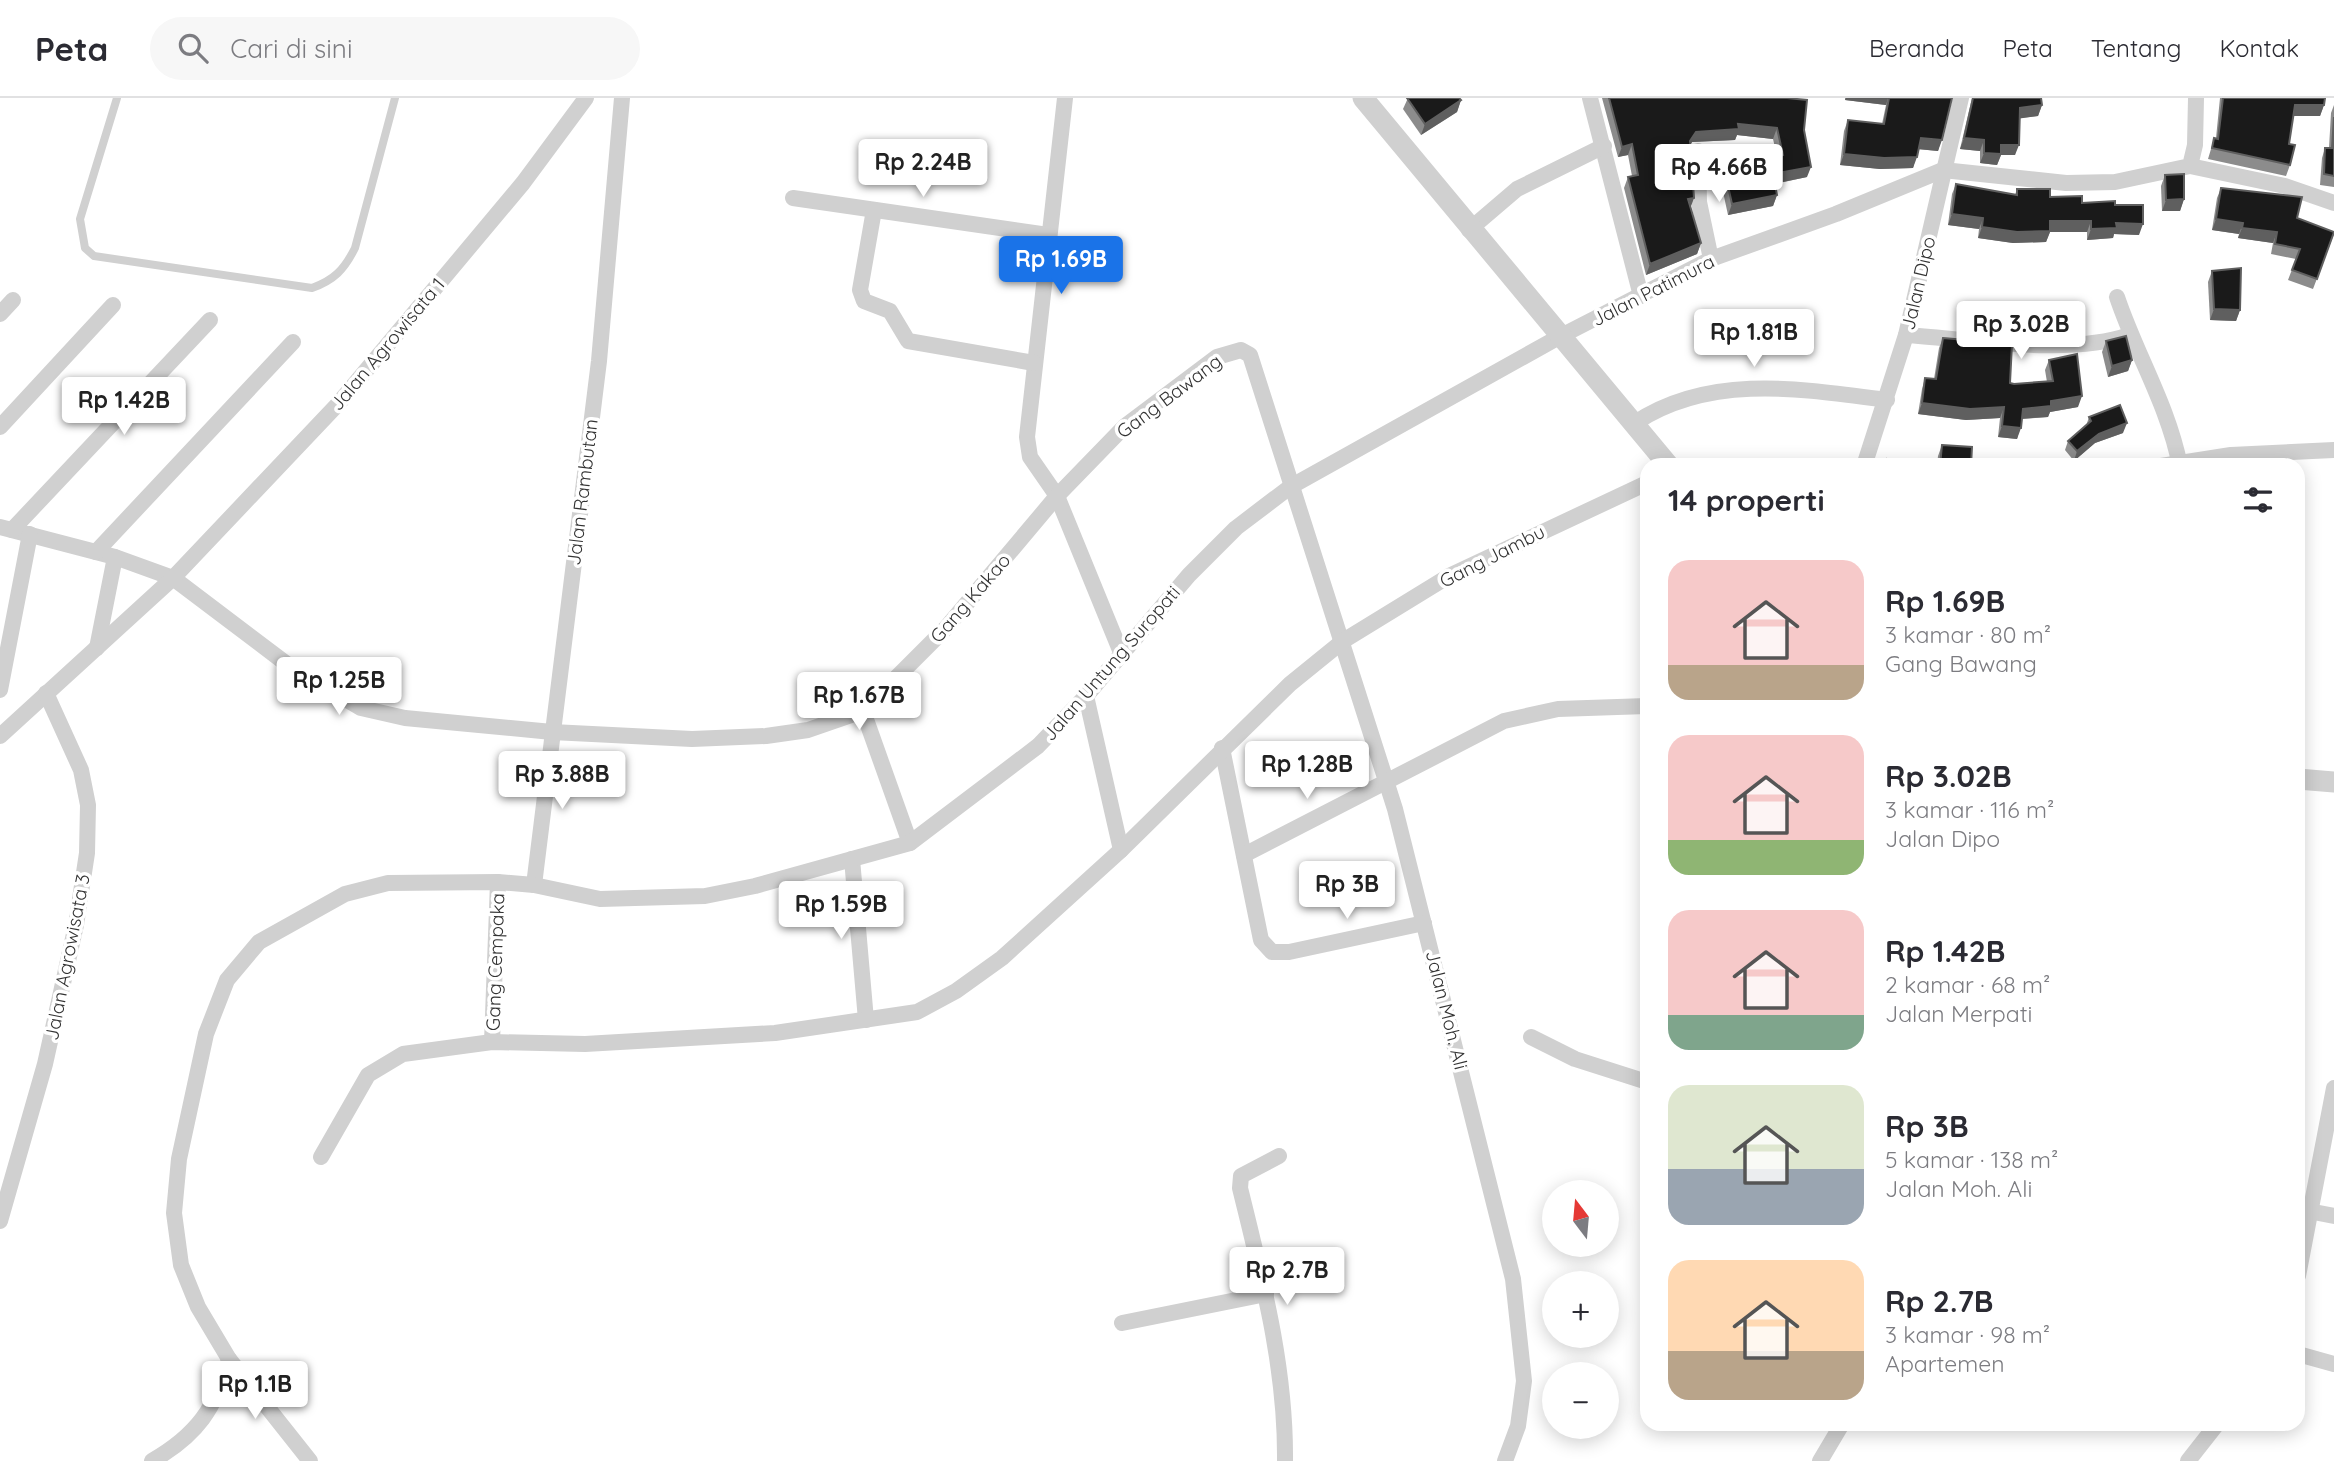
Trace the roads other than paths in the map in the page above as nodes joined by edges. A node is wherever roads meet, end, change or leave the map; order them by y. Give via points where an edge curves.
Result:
1 (117, 98) edge
2 (395, 98) edge
3 (586, 98) edge
4 (622, 98) edge
5 (1065, 98) edge
6 (1363, 98) edge
7 (1590, 98) edge
8 (1961, 98) edge
9 (2196, 98) edge
10 (1604, 146) junction
11 (1698, 151) dead end
12 (2190, 166) junction
13 (1943, 170) junction
14 (793, 198) dead end
15 (2334, 203) edge
16 (874, 210) junction
17 (1469, 230) junction
18 (1048, 235) junction
19 (1711, 259) junction
20 (1641, 296) junction
21 (2117, 297) dead end
22 (13, 300) dead end
23 (113, 305) dead end
24 (0, 314) edge
25 (210, 320) dead end
26 (1906, 335) junction
27 (2129, 335) junction
28 (1559, 337) junction
29 (293, 342) dead end
30 (1034, 363) junction
31 (1887, 400) junction
32 (1636, 423) junction
33 (0, 427) edge
34 (2334, 450) edge
35 (1662, 458) edge
36 (1867, 458) edge
37 (2178, 458) edge
38 (2218, 458) edge
39 (1640, 486) edge
40 (1290, 487) junction
41 (1057, 496) junction
42 (6, 528) edge
43 (30, 534) junction
44 (96, 552) junction
45 (115, 557) junction
46 (173, 578) junction
47 (1343, 641) junction
48 (97, 648) junction
49 (1122, 654) junction
50 (0, 690) edge
51 (46, 693) junction
52 (1086, 696) junction
53 (1640, 706) edge
54 (863, 711) junction
55 (552, 732) junction
56 (0, 736) edge
57 (1222, 748) junction
58 (2305, 780) edge
59 (1386, 781) junction
60 (2334, 782) edge
61 (910, 843) junction
62 (1121, 850) junction
63 (1244, 855) junction
64 (852, 859) junction
65 (498, 882) junction
66 (534, 885) junction
67 (1424, 923) junction
68 (866, 1020) junction
69 (1531, 1037) dead end
70 (492, 1042) junction
71 (1640, 1080) edge
72 (2334, 1088) edge
73 (1279, 1156) dead end
74 (321, 1157) dead end
75 (2305, 1202) edge
76 (2305, 1210) edge
77 (2334, 1216) edge
78 (0, 1221) edge
79 (1266, 1294) junction
80 (1122, 1323) dead end
81 (2305, 1356) edge
82 (229, 1359) junction
83 (2334, 1364) edge
84 (1838, 1431) edge
85 (2212, 1431) edge
86 (152, 1461) edge
87 (310, 1461) edge
88 (1285, 1461) edge
89 (1505, 1461) edge
90 (1820, 1461) edge
91 (2188, 1461) edge

1 - 2 lane via 80,219 85,248 94,256 312,288 332,281 355,248
3 - 46 street, Jalan Agrowisata 1 via 523,183 338,404
4 - 55 street, Jalan Rambutan via 599,361
5 - 18 street
6 - 17 street
7 - 10 street
8 - 13 street, Jalan Dipo
9 - 12 street
10 - 17 street via 1517,189
10 - 20 street
11 - 19 street via 1699,202
12 - 13 street via 2115,182 2066,183
12 - 15 street via 2285,186
13 - 19 street, Jalan Patimura
13 - 26 street, Jalan Dipo
14 - 16 street
16 - 18 street
16 - 30 street via 860,290 864,301 890,311 908,341
17 - 28 street
18 - 30 street
19 - 20 street, Jalan Patimura
20 - 28 street, Jalan Patimura
21 - 27 street
22 - 24 street
23 - 33 street
25 - 42 street
26 - 27 street via 2046,344
26 - 31 street, Jalan Dipo
27 - 37 street via 2150,373
28 - 32 street
28 - 40 street, Jalan Untung Suropati
29 - 44 street
30 - 41 street via 1027,437 1030,457
31 - 32 street via 1765,386 1659,407
31 - 36 street, Jalan Dipo
32 - 35 street
34 - 38 street
39 - 47 street, Gang Jambu via 1449,576
40 - 41 street, Gang Bawang via 1250,355 1241,350 1217,357 1124,427
40 - 47 street, Jalan Moh. Ali
40 - 49 street, Jalan Untung Suropati via 1236,528
41 - 49 street
41 - 54 street, Gang Kakao via 946,628
42 - 43 street, Gang Kakao
43 - 44 street, Gang Kakao
43 - 50 street
44 - 45 street, Gang Kakao
45 - 46 street, Gang Kakao
45 - 48 street
46 - 48 street, Jalan Agrowisata 1
46 - 55 street, Gang Kakao via 288,665 361,708 431,721
47 - 57 street, Gang Jambu
47 - 59 street, Jalan Moh. Ali
48 - 51 street, Jalan Agrowisata 1
49 - 52 street, Jalan Untung Suropati
51 - 56 street, Jalan Agrowisata 1
51 - 78 street, Jalan Agrowisata 3 via 80,770 88,805 87,853 45,1064
52 - 61 street, Jalan Untung Suropati via 1038,746
52 - 62 street
53 - 59 street via 1558,709 1504,721
54 - 55 street, Gang Kakao via 808,730 766,736 692,739
54 - 61 street
55 - 66 street, Jalan Rambutan
57 - 62 street, Gang Jambu
57 - 63 street
58 - 60 street
59 - 63 street
59 - 67 street, Jalan Moh. Ali
61 - 64 street, Jalan Untung Suropati
62 - 68 street, Gang Jambu via 1002,958 956,991 917,1012
63 - 67 street via 1261,940 1272,952
64 - 66 street, Jalan Untung Suropati via 705,896 600,899
64 - 68 street
65 - 66 street, Jalan Untung Suropati
65 - 70 street, Gang Cempaka
65 - 82 street, Jalan Untung Suropati via 388,883 345,894 259,942 228,981 216,1003 197,1069 179,1159 174,1213 181,1265 198,1307
67 - 89 street, Jalan Moh. Ali via 1513,1279 1524,1381 1518,1426
68 - 70 street, Gang Jambu via 775,1033 585,1044
69 - 71 street via 1575,1059
70 - 74 street, Gang Jambu via 403,1054 383,1064 368,1075
72 - 75 street
73 - 79 street via 1241,1175 1240,1188
76 - 77 street
79 - 80 street
79 - 88 street via 1280,1375
81 - 83 street
82 - 86 street via 221,1391 202,1422 172,1450
82 - 87 street, Jalan Untung Suropati
84 - 90 street
85 - 91 street

